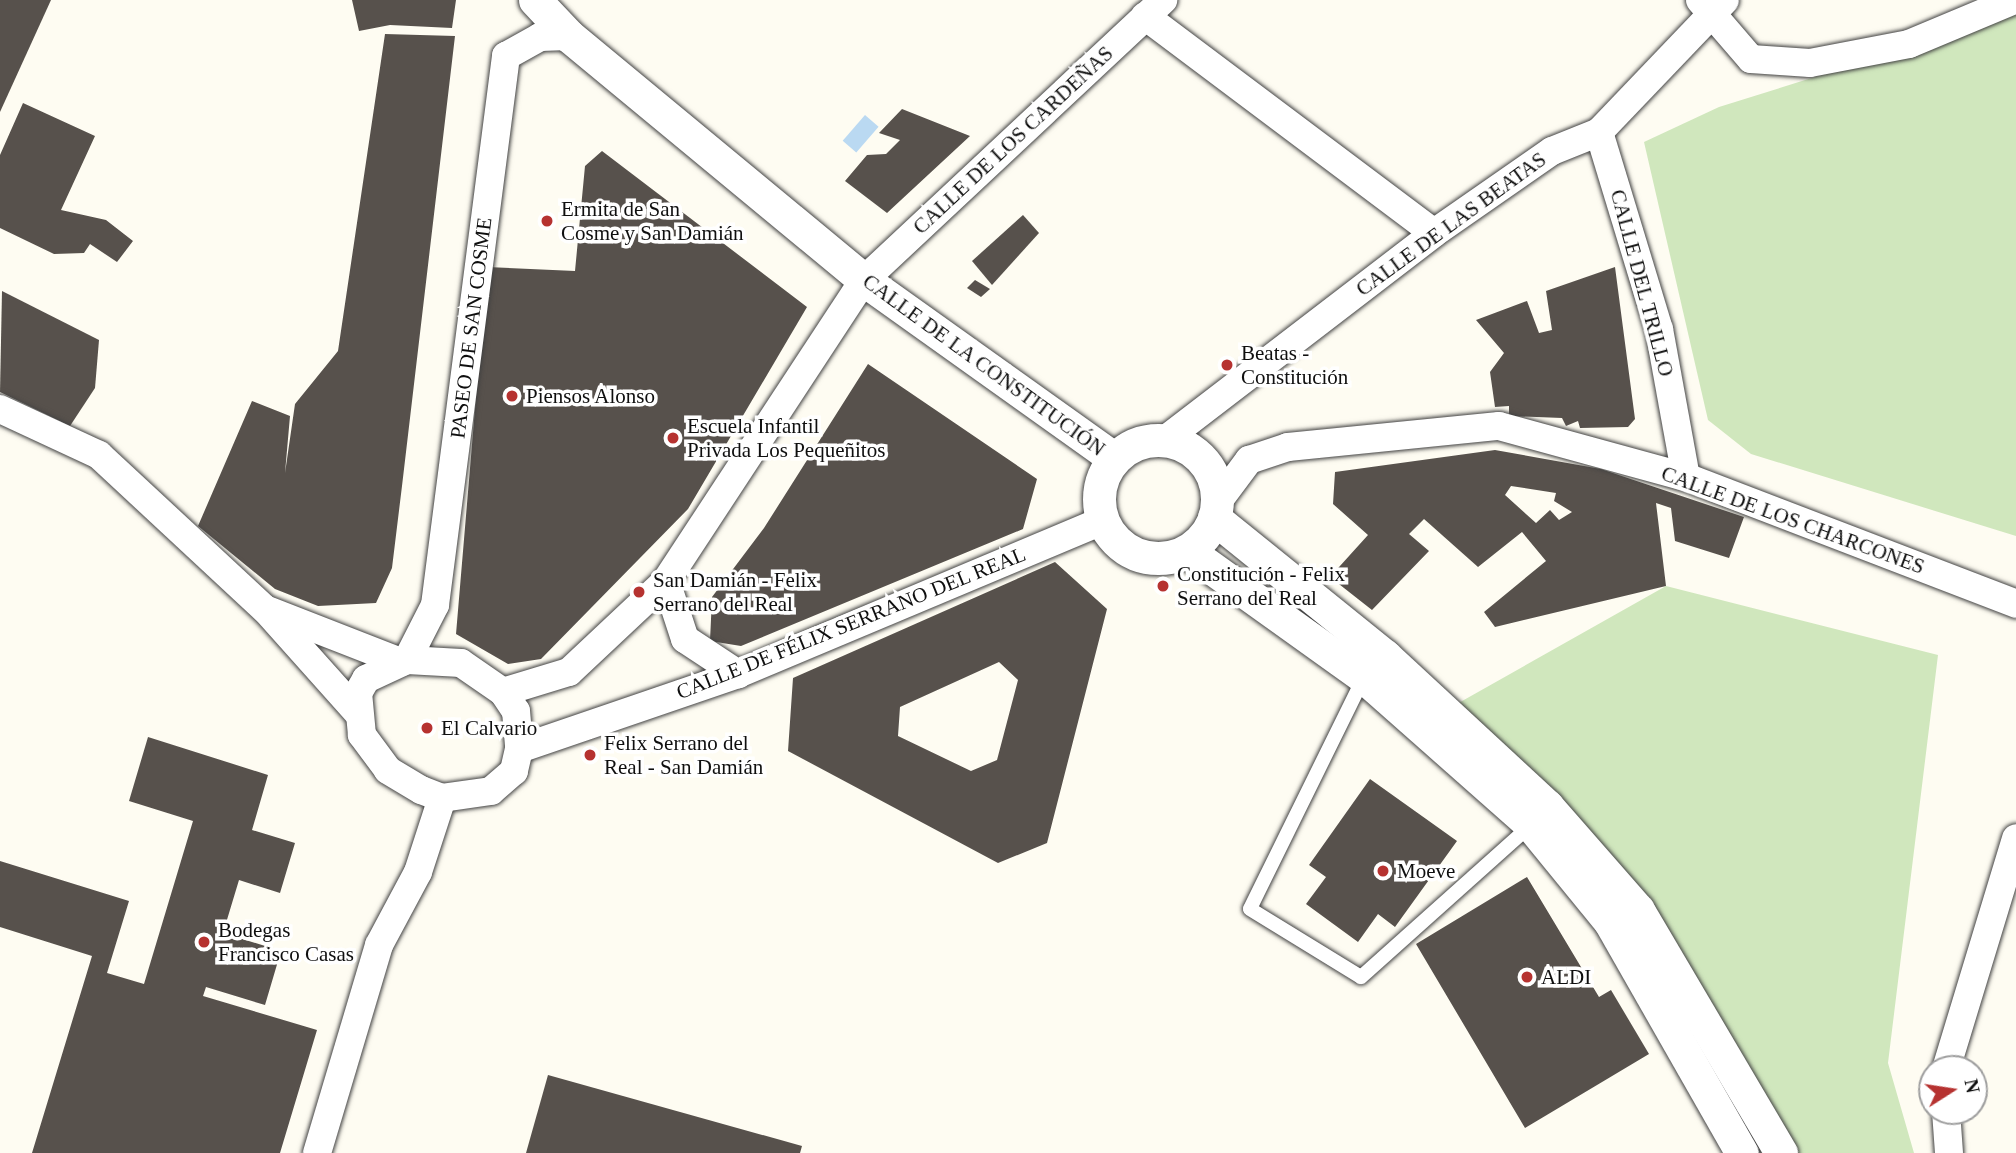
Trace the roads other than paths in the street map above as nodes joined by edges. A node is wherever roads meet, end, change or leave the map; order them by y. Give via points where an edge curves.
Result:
1 (535, 0) edge
2 (2014, 0) edge
3 (1712, 4) edge
4 (1154, 8) edge
5 (569, 36) junction
6 (1599, 132) junction
7 (1434, 233) junction
8 (864, 280) junction
9 (0, 409) edge
10 (1166, 439) junction
11 (1114, 458) junction
12 (1686, 477) junction
13 (1216, 511) junction
14 (1102, 521) junction
15 (1188, 551) junction
16 (666, 581) junction
17 (2016, 604) edge
18 (264, 609) junction
19 (404, 661) junction
20 (738, 674) junction
21 (1364, 677) junction
22 (503, 692) junction
23 (358, 713) junction
24 (520, 749) junction
25 (442, 798) junction
26 (1531, 825) junction
27 (2016, 838) edge
28 (1950, 1055) edge
29 (1947, 1125) edge
30 (317, 1153) edge
31 (1742, 1153) edge
32 (1781, 1153) edge
33 (1950, 1153) edge

1 - 5 street, CALLE DE LA CONSTITUCIÓN
2 - 3 street via 1909,44 1810,63 1751,59
3 - 6 street, CALLE DE LAS BEATAS
4 - 7 street
4 - 8 street, CALLE DE LOS CARDEÑAS
5 - 8 street, CALLE DE LA CONSTITUCIÓN
5 - 19 street, PASEO DE SAN COSME via 540,37 506,56 435,605
6 - 7 street, CALLE DE LAS BEATAS via 1552,151
6 - 12 street, CALLE DEL TRILLO via 1659,329
7 - 10 street, CALLE DE LAS BEATAS
8 - 11 street, CALLE DE LA CONSTITUCIÓN
8 - 16 street, CALLE DE LOS CARDEÑAS
9 - 18 street via 99,455
10 - 11 street via 1138,443
10 - 13 street via 1204,461
11 - 14 street via 1102,477
12 - 13 street, CALLE DE LOS CHARCONES via 1499,426 1288,447 1249,460
12 - 17 street, CALLE DE LOS CHARCONES
13 - 15 street
13 - 32 street via 1385,656 1546,806 1638,910
14 - 15 street via 1119,544 1145,558
14 - 20 street, CALLE DE FÉLIX SERRANO DEL REAL
15 - 21 street
16 - 20 street via 685,639
16 - 22 street, CALLE DE LOS CARDEÑAS via 569,672
18 - 19 street
18 - 23 street
19 - 22 street via 461,663
19 - 23 street via 366,679
20 - 24 street, CALLE DE FÉLIX SERRANO DEL REAL
21 - 26 street
21 - 26 lane via 1250,909 1361,977
22 - 24 street via 516,711
23 - 25 street via 362,735 388,770
24 - 25 street via 513,771 491,790
25 - 30 street via 418,872 379,945
26 - 31 street via 1610,922
27 - 28 street
29 - 33 street

